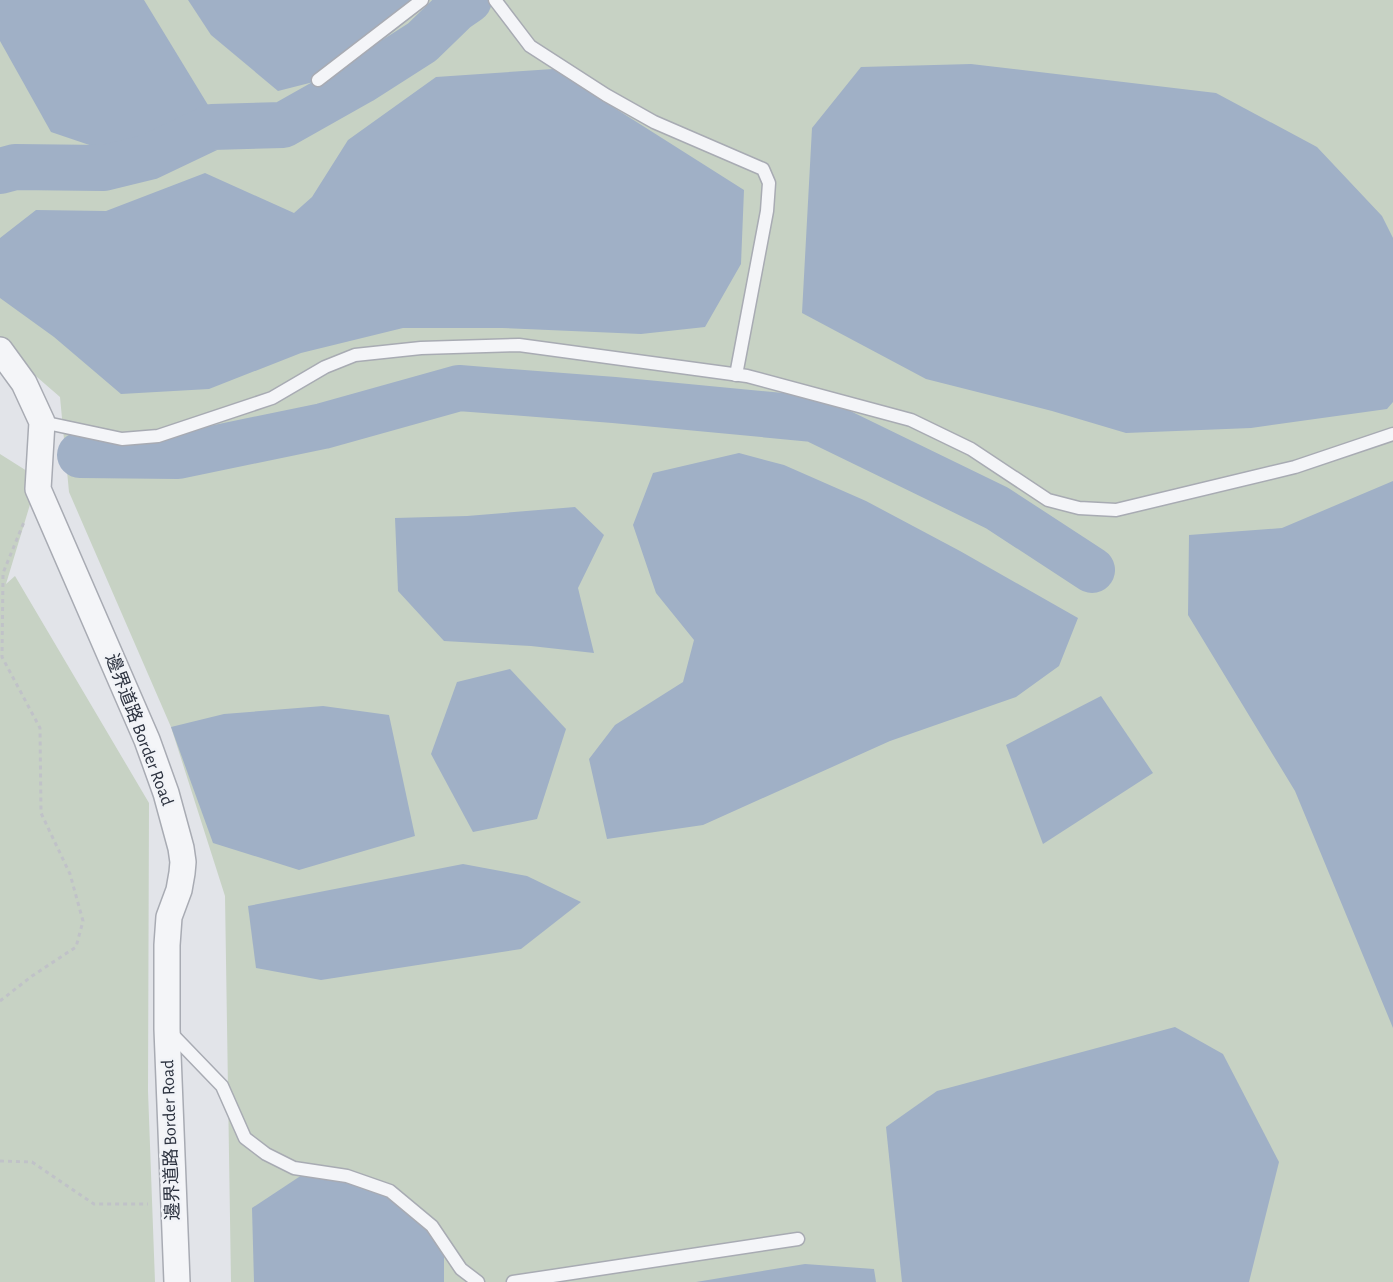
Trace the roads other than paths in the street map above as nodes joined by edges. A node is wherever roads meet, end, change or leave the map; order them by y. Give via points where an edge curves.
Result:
1 (422, 0) edge
2 (495, 0) edge
3 (318, 80) dead end
4 (0, 350) edge
5 (736, 375) junction
6 (42, 422) junction
7 (1393, 434) edge
8 (167, 1029) junction
9 (798, 1239) dead end
10 (177, 1282) edge
11 (478, 1282) edge
12 (513, 1282) edge

1 - 3 lane
2 - 5 lane via 530,46 606,95 654,122 763,169 770,182 767,211
4 - 6 street, 邊界道路 Border Road via 24,383
5 - 6 lane via 519,345 421,348 355,355 325,367 272,398 158,436 122,439
5 - 7 lane via 911,420 970,449 1048,500 1079,508 1116,510 1295,467
6 - 8 street, 邊界道路 Border Road via 38,489 147,740 181,848 182,873 167,929
8 - 10 street, 邊界道路 Border Road
8 - 11 lane via 222,1086 245,1138 266,1154 294,1168 347,1176 390,1191 432,1226 461,1269
9 - 12 lane

